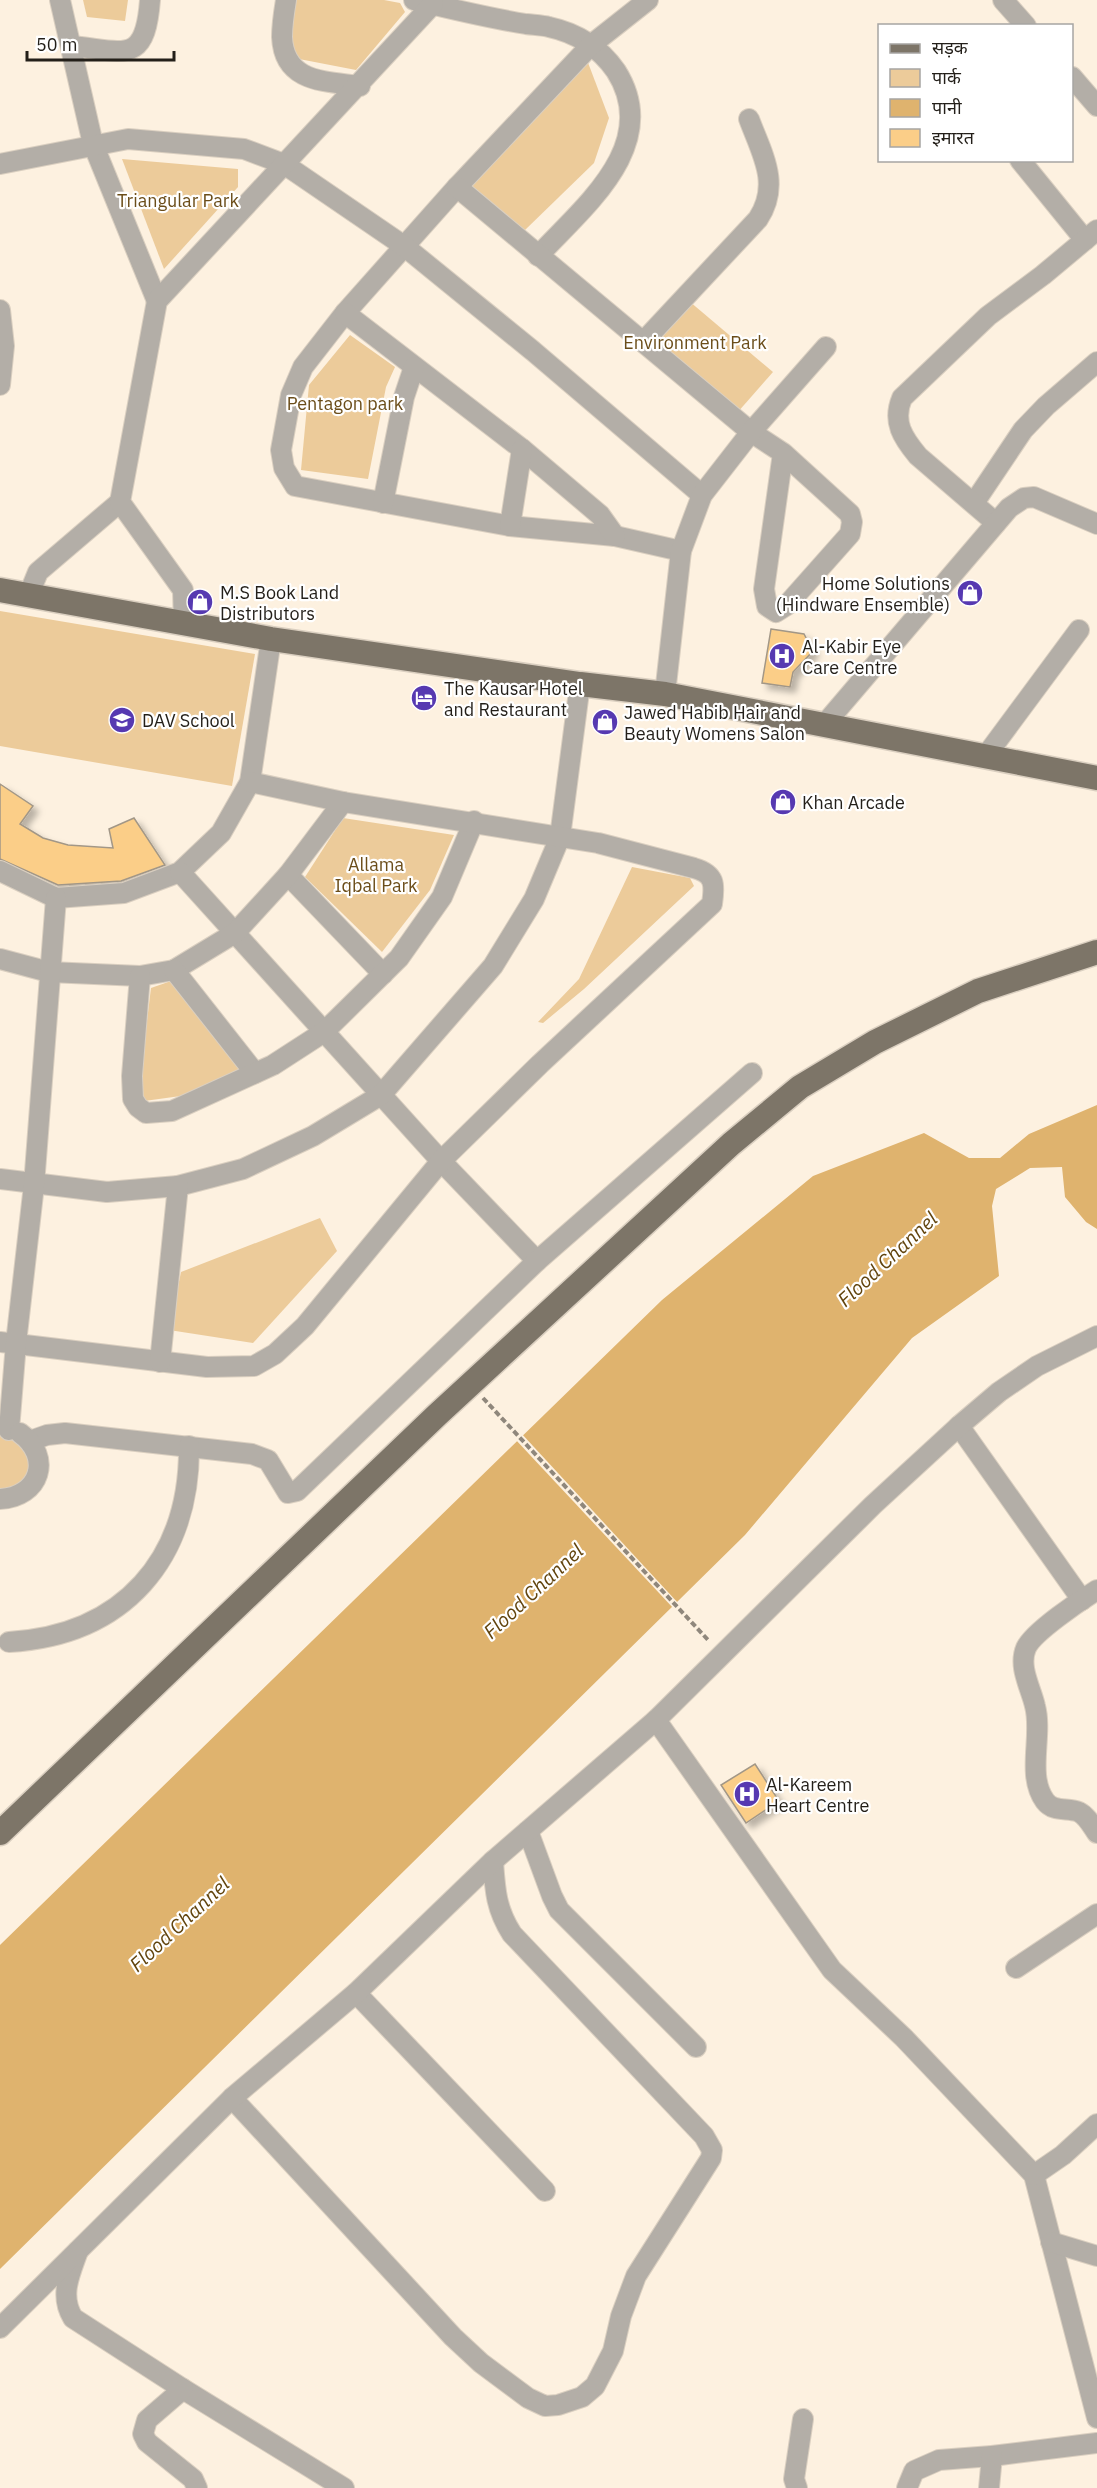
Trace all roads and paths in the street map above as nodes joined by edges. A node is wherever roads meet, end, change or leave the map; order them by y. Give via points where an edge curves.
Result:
1 (60, 0) edge
2 (150, 0) edge
3 (286, 0) edge
4 (648, 0) edge
5 (1003, 0) edge
6 (424, 2) edge
7 (1024, 24) edge
8 (591, 45) junction
9 (71, 46) junction
10 (1073, 79) edge
11 (360, 86) junction
12 (1097, 106) edge
13 (749, 118) dead end
14 (93, 144) junction
15 (1022, 162) edge
16 (0, 164) edge
17 (284, 164) junction
18 (457, 187) junction
19 (1091, 235) edge
20 (404, 246) junction
21 (538, 256) junction
22 (157, 301) junction
23 (0, 310) edge
24 (345, 313) junction
25 (643, 342) junction
26 (826, 347) dead end
27 (1097, 362) edge
28 (414, 367) junction
29 (0, 385) edge
30 (751, 432) junction
31 (522, 449) junction
32 (783, 453) junction
33 (702, 495) junction
34 (120, 502) junction
35 (383, 502) junction
36 (974, 503) junction
37 (996, 523) junction
38 (1097, 524) edge
39 (510, 525) junction
40 (615, 536) junction
41 (681, 551) junction
42 (0, 590) edge
43 (28, 594) junction
44 (184, 625) junction
45 (1079, 630) dead end
46 (271, 639) junction
47 (580, 684) junction
48 (665, 694) junction
49 (824, 725) junction
50 (985, 757) junction
51 (1097, 778) edge
52 (250, 782) junction
53 (343, 802) junction
54 (474, 821) junction
55 (560, 837) junction
56 (0, 871) edge
57 (180, 872) junction
58 (288, 875) junction
59 (56, 898) junction
60 (235, 933) junction
61 (1097, 952) edge
62 (0, 959) edge
63 (174, 970) junction
64 (49, 972) junction
65 (383, 974) junction
66 (140, 976) junction
67 (324, 1032) junction
68 (255, 1073) junction
69 (752, 1073) dead end
70 (381, 1095) junction
71 (441, 1161) junction
72 (0, 1179) edge
73 (33, 1185) junction
74 (178, 1186) junction
75 (537, 1261) junction
76 (1097, 1336) edge
77 (8, 1343) edge
78 (160, 1362) junction
79 (489, 1404) dead end
80 (959, 1426) junction
81 (4, 1430) edge
82 (30, 1441) junction
83 (189, 1446) junction
84 (0, 1499) edge
85 (1090, 1595) edge
86 (694, 1624) dead end
87 (9, 1642) dead end
88 (656, 1720) junction
89 (528, 1831) junction
90 (0, 1833) edge
91 (1097, 1833) edge
92 (493, 1861) junction
93 (1097, 1914) edge
94 (1016, 1968) dead end
95 (356, 1993) junction
96 (696, 2047) dead end
97 (232, 2098) junction
98 (1097, 2124) edge
99 (1034, 2175) junction
100 (545, 2191) dead end
101 (1051, 2242) junction
102 (79, 2247) junction
103 (1097, 2256) edge
104 (0, 2328) edge
105 (1090, 2371) edge
106 (183, 2389) junction
107 (1097, 2418) edge
108 (803, 2419) dead end
109 (1097, 2443) edge
110 (992, 2456) junction
111 (197, 2488) edge
112 (344, 2488) edge
113 (797, 2488) edge
114 (907, 2488) edge
115 (988, 2488) edge

1 - 9 street
2 - 9 street via 140,44 121,51
3 - 11 street via 282,39 295,70 312,79
4 - 8 street
5 - 7 street
6 - 8 street via 549,26
6 - 11 street
8 - 18 street
8 - 21 street via 620,78 631,112 630,134 611,176
9 - 14 street
10 - 12 street
11 - 17 street
13 - 25 street via 770,180 767,206
14 - 16 street
14 - 17 street via 128,139 244,149
14 - 22 street
15 - 19 street
17 - 20 street
17 - 22 street
18 - 20 street
18 - 21 street
19 - 36 street via 988,316 902,398 897,419 908,444
20 - 24 street
20 - 33 street
21 - 25 street
22 - 34 street
23 - 29 street via 4,346
24 - 28 street
24 - 35 street via 303,367 291,395 281,461 295,486
25 - 30 street
26 - 30 street
27 - 36 street via 1023,430
28 - 31 street
28 - 35 street via 404,397
30 - 32 street
30 - 33 street
31 - 39 street
31 - 40 street via 600,516
32 - 32 street via 764,598 768,608 776,612 787,605 850,534 852,522 843,505
33 - 41 street
34 - 43 street via 38,572
34 - 44 street via 183,590
35 - 39 street
36 - 37 street
37 - 38 street via 1017,502 1035,497
37 - 49 street
39 - 40 street
40 - 41 street
41 - 48 street
42 - 43 main road
43 - 44 main road
44 - 46 main road
45 - 50 street
46 - 47 main road
46 - 52 street
47 - 48 main road
47 - 55 street
48 - 49 main road
49 - 50 main road
50 - 51 main road
52 - 53 street
52 - 57 street via 221,833
53 - 54 street
53 - 58 street
54 - 55 street
54 - 65 street via 442,897
55 - 70 street via 534,899 493,966
55 - 71 street via 704,871 713,883 711,904
56 - 59 street
57 - 59 street via 124,892
57 - 60 street
58 - 60 street
58 - 65 street
59 - 64 street
60 - 63 street
60 - 67 street
61 - 90 main road via 978,991 875,1042 800,1087 731,1144 437,1415
62 - 64 street
63 - 66 street
63 - 68 street
64 - 66 street
64 - 73 street
65 - 67 street
66 - 68 street via 132,1076 133,1099 138,1107 147,1113 172,1111
67 - 68 street
67 - 70 street
69 - 75 street
70 - 71 street
70 - 74 street via 314,1136 243,1169
71 - 75 street
71 - 78 street via 304,1326 275,1354 254,1366
72 - 73 street
73 - 74 street via 107,1192
73 - 77 street
74 - 78 street
75 - 83 street via 297,1491 288,1493 272,1464 262,1456
76 - 80 street via 1037,1366
77 - 78 street
77 - 81 street
79 - 86 path
80 - 85 street
80 - 88 street via 873,1505
81 - 82 street via 20,1433
82 - 83 street via 65,1433
82 - 84 street via 37,1451 38,1475 23,1494
83 - 87 street via 189,1478 180,1520 149,1576 118,1606 78,1629
85 - 91 street via 1030,1642 1024,1666 1037,1713 1036,1765 1041,1795 1057,1809 1083,1815
88 - 89 street
88 - 99 street via 832,1970 904,2038
89 - 92 street
89 - 96 street via 559,1910
92 - 95 street
92 - 97 street via 501,1917 512,1934 704,2136 712,2150 693,2189 636,2276 613,2351 595,2386 582,2397 545,2406 481,2363
93 - 94 street
95 - 97 street
95 - 100 street
97 - 102 street
98 - 99 street
99 - 101 street
101 - 103 street
101 - 105 street
102 - 104 street
102 - 106 street via 66,2287 73,2318
105 - 107 street
106 - 111 street via 147,2420 143,2434 147,2442 193,2479
106 - 112 street
108 - 113 street via 794,2479
109 - 110 street
110 - 114 street via 925,2464 914,2471
110 - 115 street

